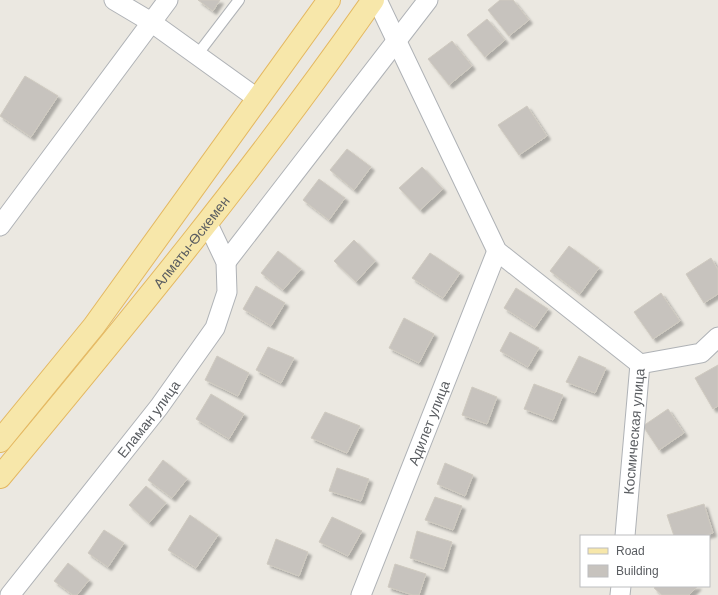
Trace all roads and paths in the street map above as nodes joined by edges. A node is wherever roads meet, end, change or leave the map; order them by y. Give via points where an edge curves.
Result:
1 (114, 0) edge
2 (168, 0) edge
3 (239, 0) edge
4 (329, 0) edge
5 (373, 0) edge
6 (377, 0) edge
7 (428, 0) edge
8 (151, 22) junction
9 (397, 41) junction
10 (197, 55) junction
11 (258, 99) junction
12 (208, 222) junction
13 (0, 226) edge
14 (497, 251) junction
15 (226, 262) junction
16 (119, 291) junction
17 (141, 307) junction
18 (718, 337) edge
19 (640, 364) junction
20 (0, 440) edge
21 (0, 477) edge
22 (625, 535) edge
23 (10, 595) edge
24 (361, 595) edge

1 - 8 street
2 - 8 street
3 - 10 lane
4 - 11 main road, Алматы-Өскемен
5 - 12 main road, Алматы-Өскемен
6 - 9 street
7 - 9 street
8 - 10 street
8 - 13 street
9 - 14 street
9 - 15 street
10 - 11 street
11 - 16 main road, Алматы-Өскемен
12 - 15 street, Еламан улица
12 - 17 main road, Алматы-Өскемен
14 - 19 street
14 - 24 street, Адилет улица
15 - 23 street, Еламан улица via 227,292 215,328 159,407
16 - 17 main road
16 - 20 main road, Алматы-Өскемен via 94,326
17 - 21 main road, Алматы-Өскемен
18 - 19 street, Космическая улица via 701,353
19 - 22 street, Космическая улица

